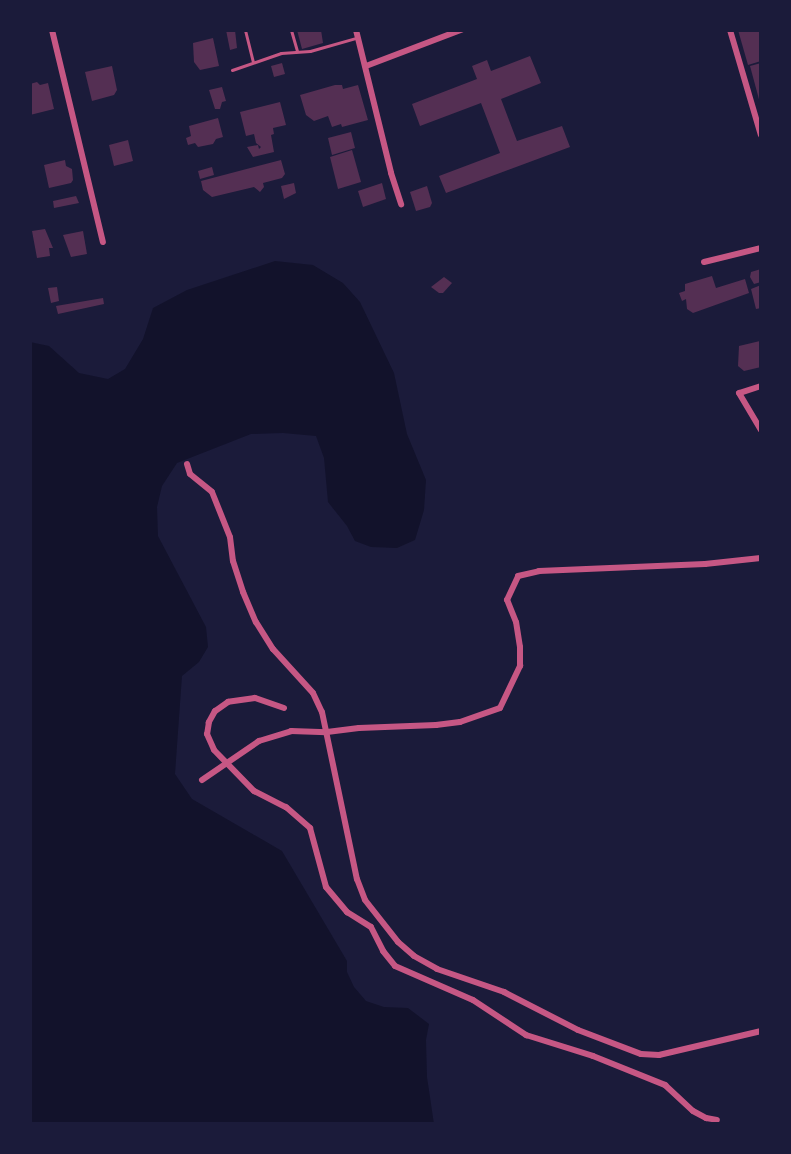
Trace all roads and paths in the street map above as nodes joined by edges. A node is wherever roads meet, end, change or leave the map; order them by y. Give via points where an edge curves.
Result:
1 (52, 30) edge
2 (245, 30) edge
3 (291, 30) edge
4 (461, 30) edge
5 (730, 30) edge
6 (357, 34) edge
7 (440, 34) edge
8 (297, 51) junction
9 (253, 61) junction
10 (366, 66) junction
11 (232, 70) dead end
12 (761, 135) edge
13 (401, 204) dead end
14 (103, 242) dead end
15 (761, 248) edge
16 (704, 262) dead end
17 (761, 386) edge
18 (761, 430) edge
19 (187, 465) dead end
20 (761, 558) edge
21 (284, 708) dead end
22 (327, 732) junction
23 (228, 764) junction
24 (202, 780) dead end
25 (761, 1031) edge
26 (717, 1120) dead end

1 - 14 street
2 - 9 lane
3 - 8 lane
4 - 7 street
5 - 12 street
6 - 8 lane via 310,51
6 - 10 street
7 - 10 street
8 - 9 lane
9 - 11 lane
10 - 13 street via 390,173
15 - 16 street
17 - 18 street via 739,393
19 - 22 street via 190,474 212,492 256,622 273,649 313,693
20 - 22 street via 538,571 518,576 507,600 516,622 520,666 500,708 460,722
21 - 23 street via 244,698 215,711 207,734 214,750
22 - 23 street via 291,731 259,741
22 - 25 street via 357,879 365,900 414,956 641,1054 659,1055
23 - 24 street
23 - 26 street via 254,791 286,807 310,828 326,887 347,912 371,927 396,966 473,1000 526,1035 665,1085 693,1111

